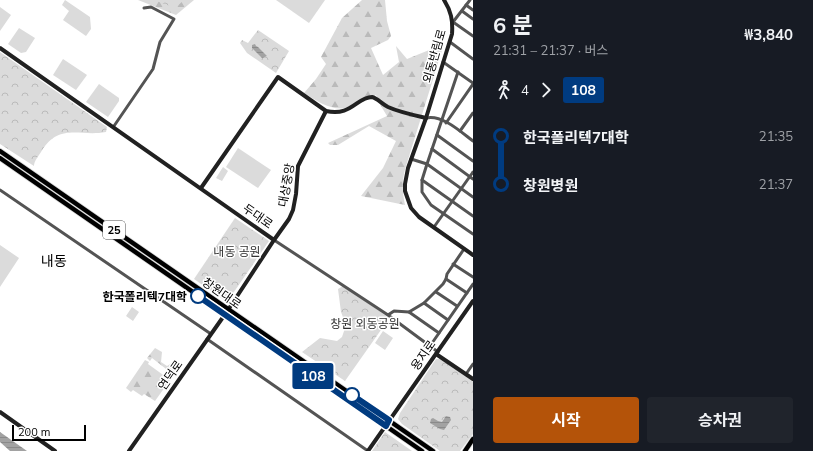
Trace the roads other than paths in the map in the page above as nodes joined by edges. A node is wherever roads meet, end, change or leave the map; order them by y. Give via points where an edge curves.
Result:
1 (444, 0) edge
2 (468, 2) edge
3 (144, 8) dead end
4 (473, 10) edge
5 (462, 11) junction
6 (473, 19) edge
7 (453, 22) junction
8 (473, 36) edge
9 (450, 42) junction
10 (0, 48) edge
11 (473, 59) edge
12 (444, 62) junction
13 (458, 72) junction
14 (473, 84) edge
15 (326, 111) junction
16 (473, 113) edge
17 (426, 118) junction
18 (442, 120) junction
19 (446, 123) junction
20 (114, 126) junction
21 (460, 131) junction
22 (437, 135) junction
23 (473, 141) edge
24 (432, 149) junction
25 (0, 151) edge
26 (0, 158) edge
27 (411, 159) junction
28 (473, 161) edge
29 (427, 164) junction
30 (473, 172) edge
31 (472, 178) edge
32 (422, 180) junction
33 (201, 188) junction
34 (461, 189) junction
35 (0, 190) edge
36 (473, 197) edge
37 (453, 201) junction
38 (444, 214) junction
39 (473, 216) edge
40 (434, 228) junction
41 (473, 234) edge
42 (274, 240) junction
43 (464, 249) junction
44 (473, 255) edge
45 (453, 264) junction
46 (473, 277) edge
47 (446, 279) junction
48 (473, 284) edge
49 (436, 292) junction
50 (467, 293) junction
51 (473, 301) edge
52 (424, 303) junction
53 (457, 306) junction
54 (228, 310) junction
55 (409, 312) junction
56 (224, 314) junction
57 (388, 315) junction
58 (448, 320) junction
59 (439, 333) junction
60 (210, 334) junction
61 (207, 339) junction
62 (430, 346) junction
63 (437, 353) junction
64 (473, 364) edge
65 (466, 374) junction
66 (473, 379) edge
67 (0, 412) edge
68 (389, 420) junction
69 (386, 426) junction
70 (473, 438) edge
71 (468, 446) junction
72 (56, 451) edge
73 (129, 451) edge
74 (368, 451) edge
75 (422, 451) edge
76 (434, 451) edge
77 (462, 451) edge
78 (465, 451) edge

1 - 7 street, 외동반림로
2 - 4 street
2 - 5 street
3 - 20 street via 151,8 174,19 160,42 153,69
5 - 6 street
5 - 7 street
7 - 8 street
7 - 9 street, 외동반림로
9 - 11 street
9 - 12 street, 외동반림로
10 - 20 street, 두대로
12 - 13 street
12 - 17 street, 외동반림로
13 - 14 street
13 - 18 street
14 - 19 street
15 - 17 street via 343,112 371,97 387,106
15 - 33 street via 278,77
15 - 42 street, 대상중앙 via 298,166 293,210
16 - 21 street
17 - 18 street
17 - 27 street, 외동반림로
18 - 19 street
18 - 22 street
19 - 21 street
20 - 33 street, 두대로
21 - 23 street
22 - 24 street
22 - 28 street
24 - 29 street
24 - 31 street
25 - 54 main road, 창원대로 / 25
26 - 56 main road, 창원대로 / 25
27 - 29 street
27 - 40 street, 외동반림로 via 405,184 408,200 415,213
29 - 32 street
29 - 34 street
30 - 31 street
31 - 34 street
32 - 37 street
32 - 38 street via 425,199
33 - 42 street, 두대로
34 - 36 street
34 - 37 street
35 - 60 street
37 - 38 street
37 - 39 street
38 - 40 street
38 - 41 street
40 - 43 street, 외동반림로
42 - 54 street, 두대로
42 - 57 street
43 - 44 street, 외동반림로
43 - 45 street
45 - 46 street
45 - 47 street
47 - 49 street
47 - 50 street
48 - 50 street
49 - 52 street
49 - 53 street
50 - 53 street
51 - 63 street, 용지로
52 - 55 street
52 - 58 street
53 - 58 street
54 - 56 street, 연덕로
54 - 68 main road, 창원대로 / 25
55 - 57 street via 394,311
55 - 59 street
56 - 60 street, 연덕로
56 - 69 main road, 창원대로 / 25
57 - 62 street
58 - 59 street
59 - 62 street
60 - 61 street, 연덕로
61 - 73 street, 연덕로
61 - 74 street
62 - 63 street
63 - 65 street
63 - 68 street, 용지로
64 - 65 street
65 - 66 street
67 - 72 street
68 - 69 street, 용지로
68 - 76 main road, 창원대로 / 25
69 - 74 street, 용지로
69 - 75 main road, 창원대로 / 25
70 - 71 main road
71 - 77 main road
71 - 78 main road

